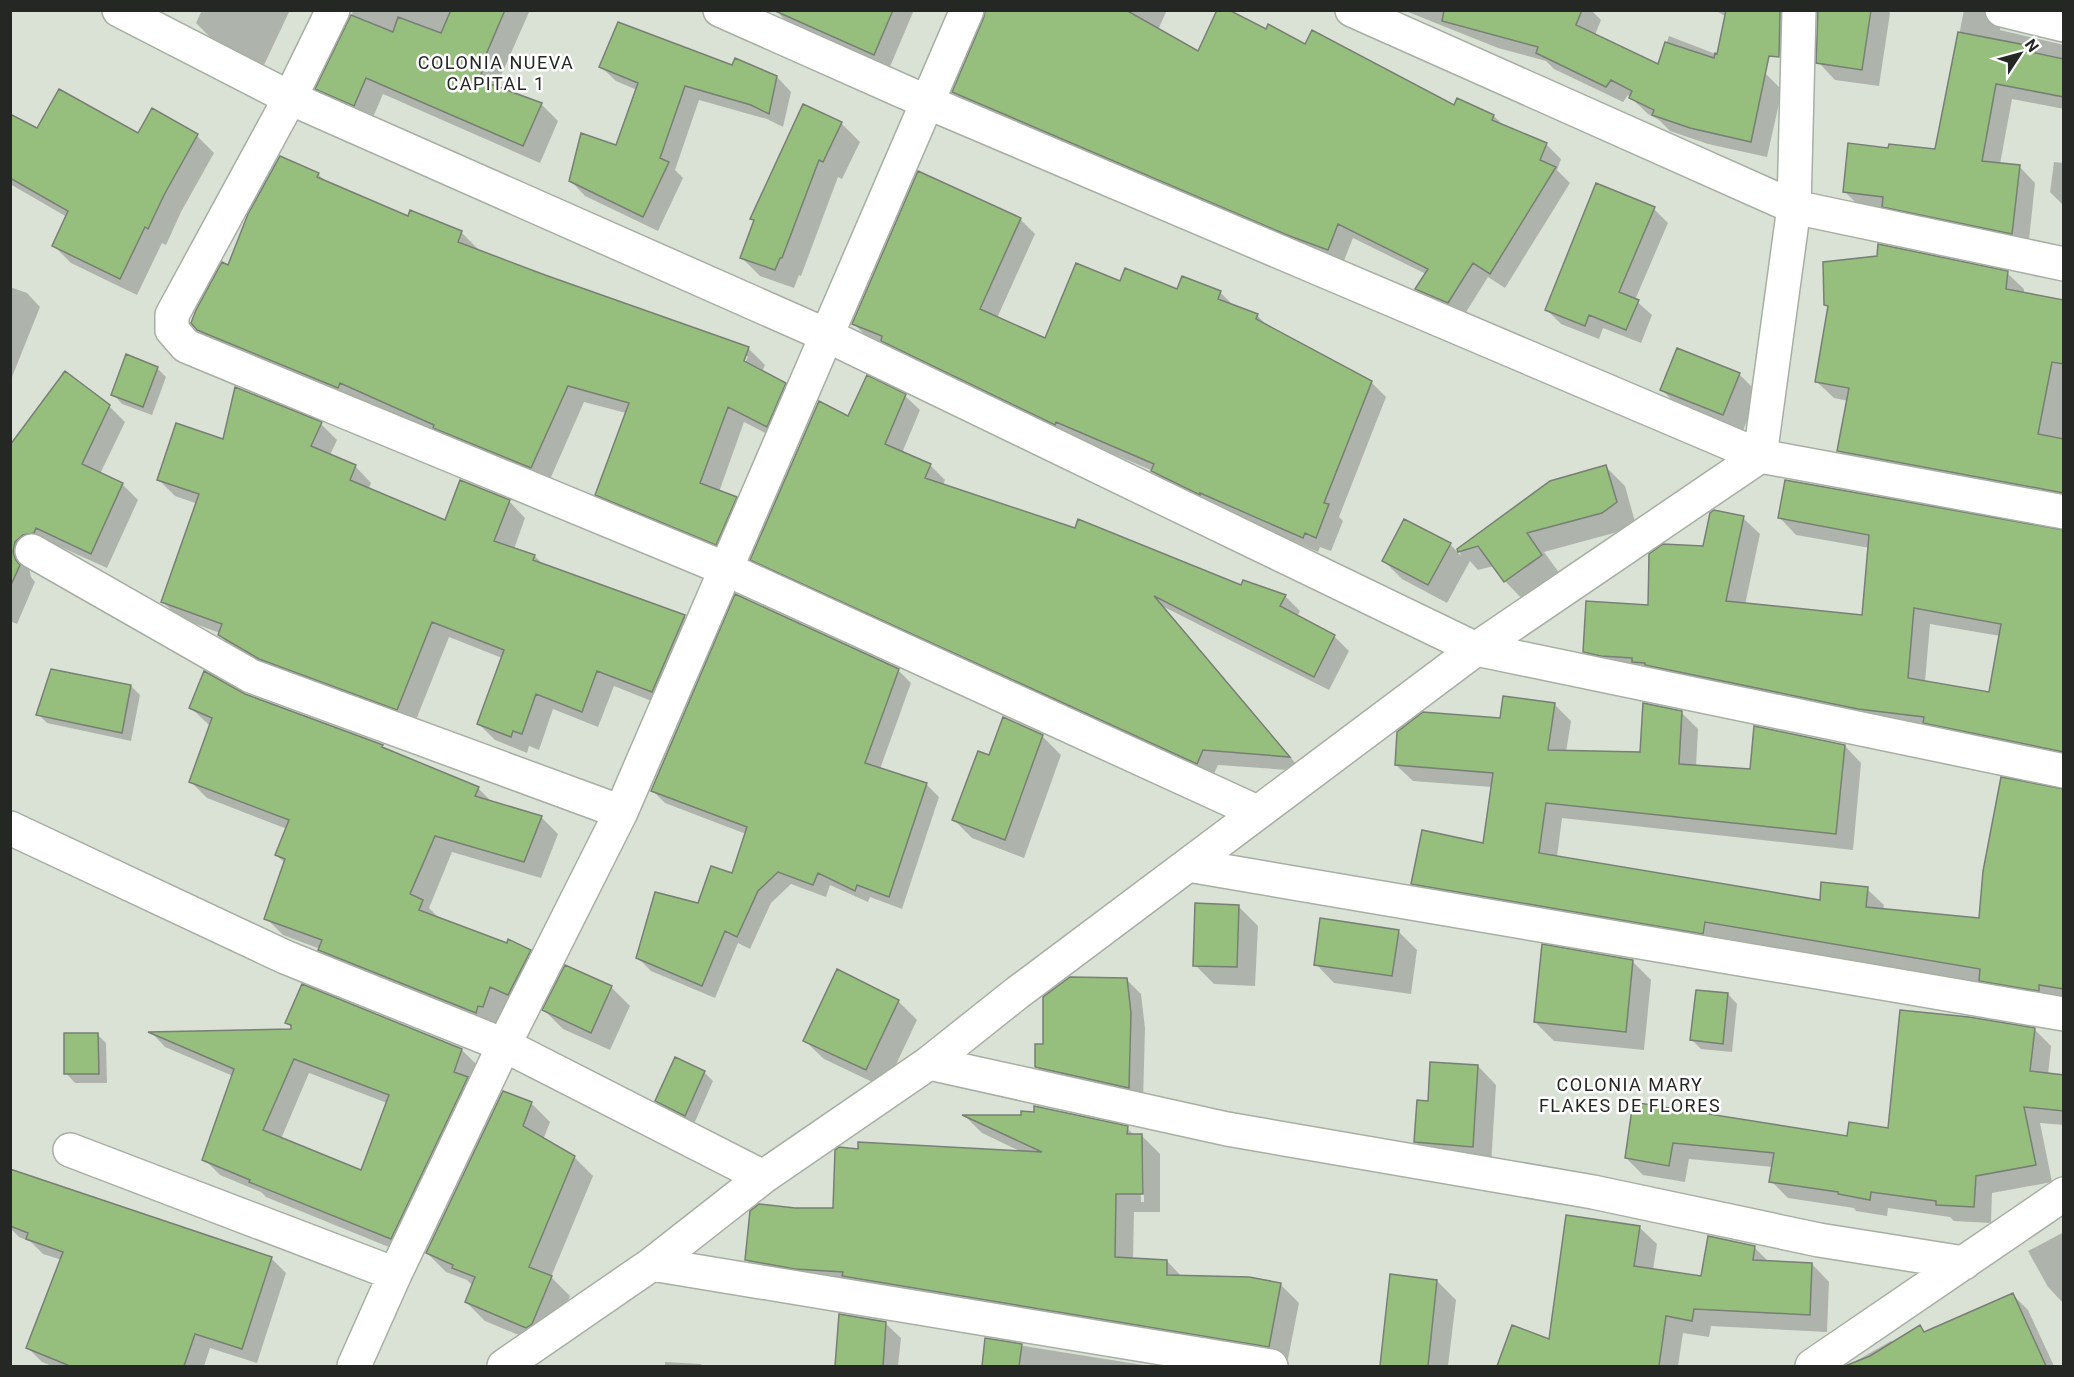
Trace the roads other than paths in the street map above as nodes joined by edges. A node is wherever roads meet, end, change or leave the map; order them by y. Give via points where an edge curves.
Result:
1 (119, 10) edge
2 (333, 10) edge
3 (720, 10) edge
4 (967, 10) edge
5 (1352, 10) edge
6 (1799, 10) edge
7 (2002, 10) edge
8 (2064, 25) edge
9 (290, 98) junction
10 (927, 102) junction
11 (1794, 207) junction
12 (2064, 264) edge
13 (826, 335) junction
14 (1760, 456) junction
15 (2064, 512) edge
16 (32, 551) dead end
17 (726, 570) junction
18 (1476, 649) junction
19 (2064, 771) edge
20 (621, 812) junction
21 (1257, 812) junction
22 (10, 828) edge
23 (1188, 865) junction
24 (2064, 1014) edge
25 (504, 1045) junction
26 (929, 1063) junction
27 (70, 1150) dead end
28 (763, 1177) junction
29 (2064, 1194) edge
30 (1964, 1263) junction
31 (652, 1264) junction
32 (395, 1274) junction
33 (354, 1366) edge
34 (504, 1366) edge
35 (1271, 1366) edge
36 (1812, 1366) edge

1 - 9 street
2 - 9 street
3 - 10 street
4 - 10 street
5 - 11 street
6 - 11 street
7 - 8 street
9 - 13 street
9 - 17 street via 172,315 172,330 186,346
10 - 13 street
10 - 14 street
11 - 12 street
11 - 14 street
13 - 17 street
13 - 18 street
14 - 15 street
14 - 18 street
16 - 20 street via 251,676
17 - 20 street
17 - 21 street
18 - 19 street
18 - 21 street
20 - 25 street
21 - 23 street
22 - 25 street via 285,957
23 - 24 street
23 - 26 street
25 - 28 street
25 - 32 street
26 - 28 street
26 - 30 street via 1227,1130 1593,1192 1819,1240
27 - 32 street
28 - 31 street
29 - 30 street
30 - 36 street
31 - 34 street
31 - 35 street
32 - 33 street

